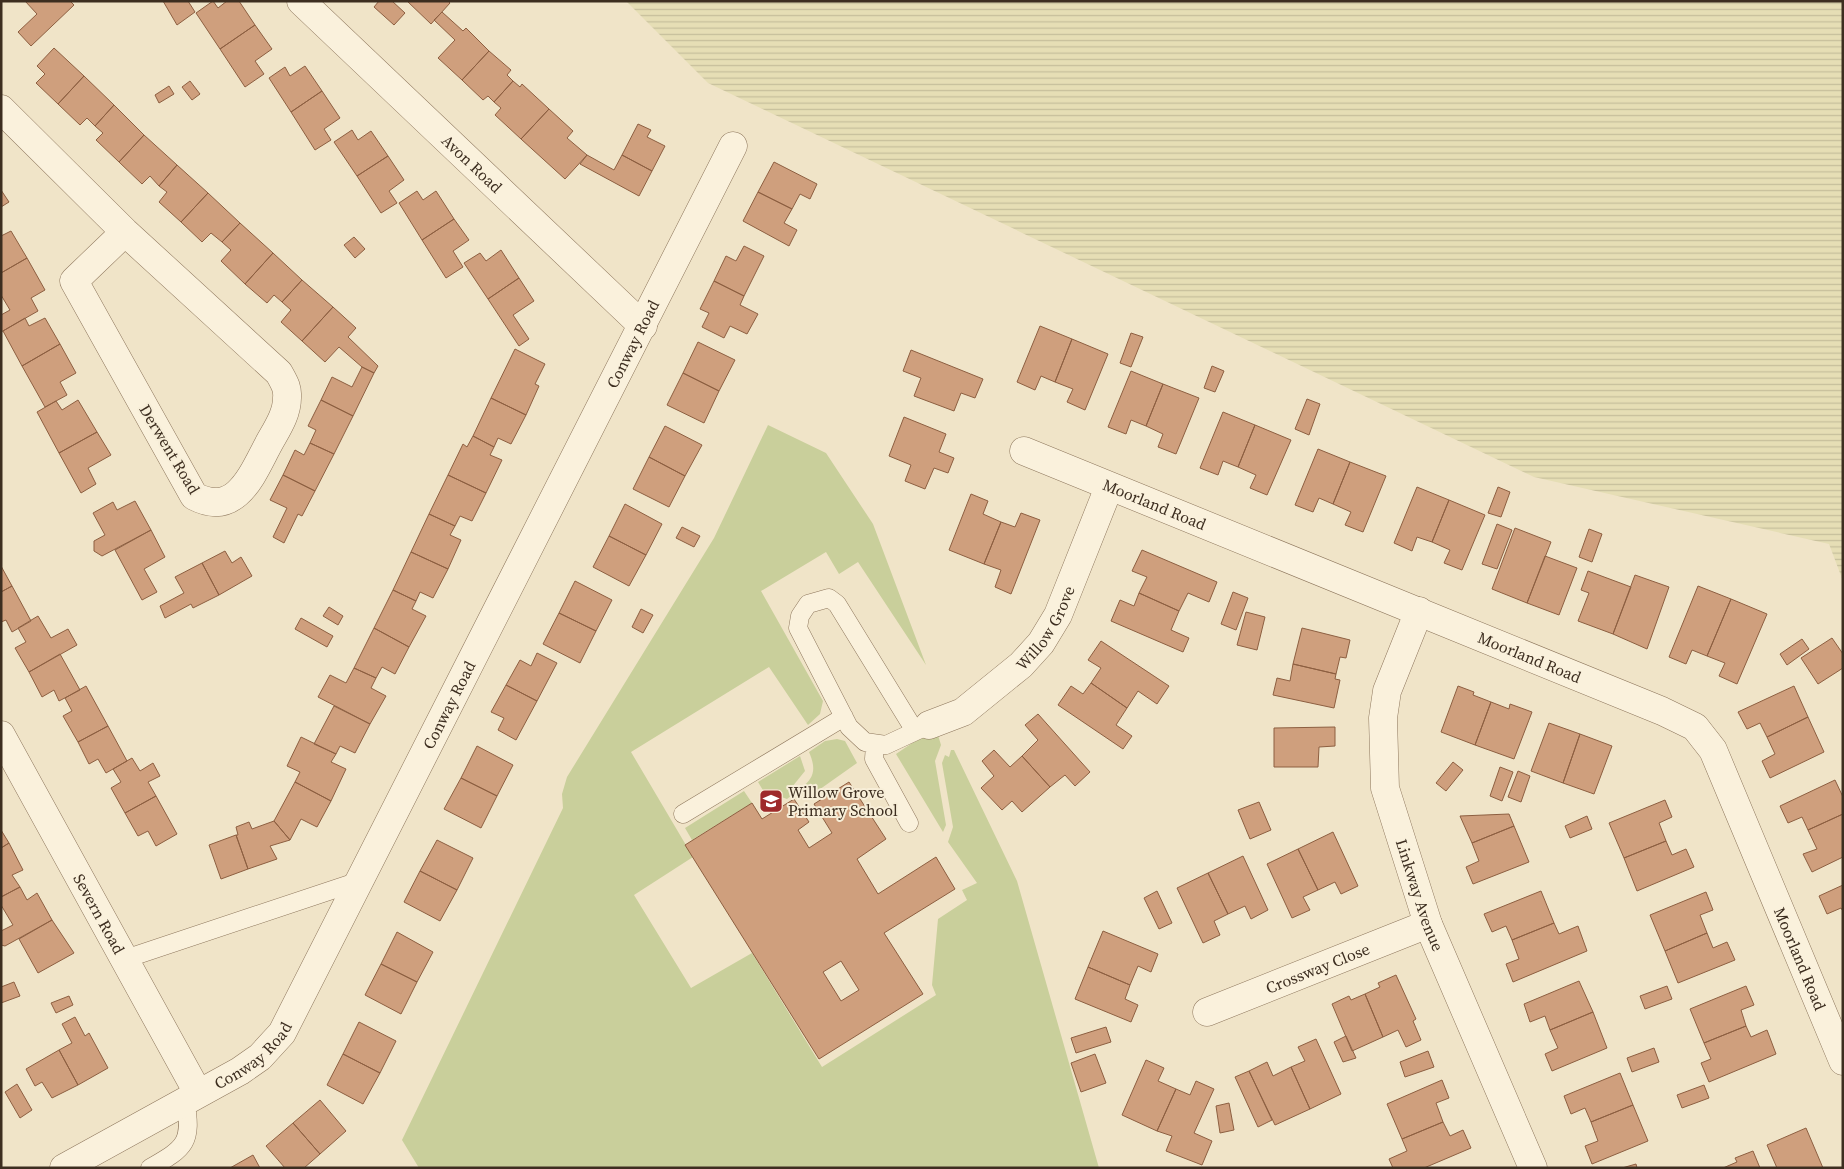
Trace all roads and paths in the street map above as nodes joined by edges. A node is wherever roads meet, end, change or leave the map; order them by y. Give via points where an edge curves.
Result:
1 (313, 5) edge
2 (1, 109) edge
3 (733, 146) dead end
4 (125, 232) junction
5 (643, 326) junction
6 (1024, 451) dead end
7 (1109, 487) junction
8 (1419, 611) junction
9 (844, 717) junction
10 (922, 728) junction
11 (1, 735) edge
12 (875, 745) junction
13 (682, 814) dead end
14 (909, 823) dead end
15 (359, 881) junction
16 (1428, 924) junction
17 (125, 959) junction
18 (1207, 1012) dead end
19 (1843, 1060) edge
20 (192, 1096) junction
21 (64, 1168) edge
22 (150, 1168) edge
23 (1533, 1168) edge

1 - 5 street, Avon Road
2 - 4 street, Derwent Road
3 - 5 street, Conway Road
4 - 4 street, Derwent Road via 279,373 287,387 284,415 250,479 242,490 222,502 194,496 74,281
5 - 15 street, Conway Road
6 - 7 street, Moorland Road
7 - 8 street, Moorland Road
7 - 10 street, Willow Grove via 1058,615 1041,643 1021,665 963,712
8 - 16 street, Linkway Avenue via 1387,691 1382,718 1385,788
8 - 19 street, Moorland Road via 1695,727 1712,750
9 - 10 lane via 798,628 800,616 808,604 829,598 837,604
9 - 12 lane via 864,742
9 - 13 lane
10 - 12 lane via 886,744
11 - 17 street, Severn Road
12 - 14 lane via 874,758
15 - 17 lane
15 - 20 street, Conway Road via 282,1032 260,1057
16 - 18 street, Crossway Close
16 - 23 street, Linkway Avenue
17 - 20 street, Severn Road
20 - 21 street, Conway Road
20 - 22 lane via 190,1124 178,1152

